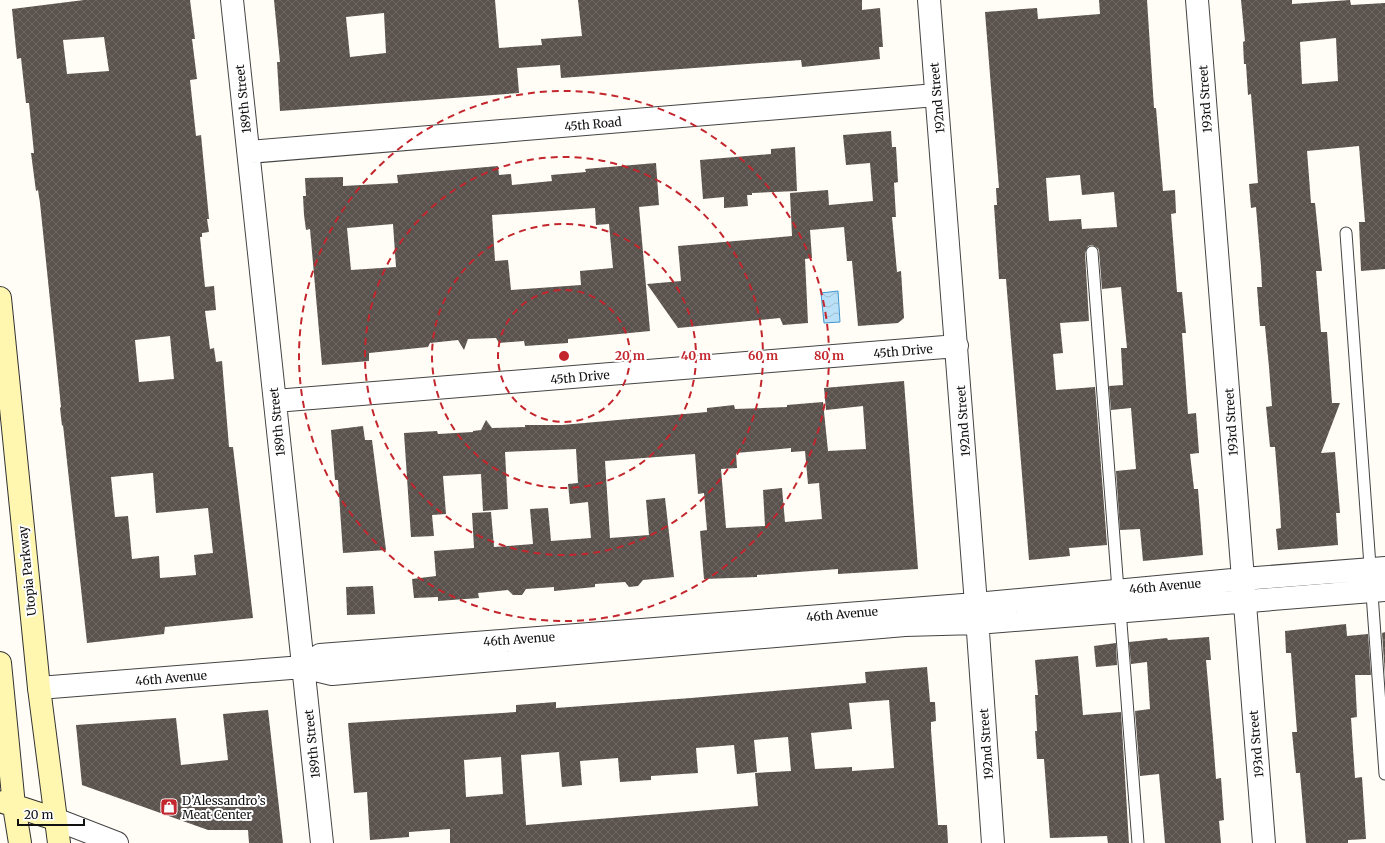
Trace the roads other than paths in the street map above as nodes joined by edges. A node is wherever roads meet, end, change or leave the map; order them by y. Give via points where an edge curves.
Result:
1 (232, 0) edge
2 (929, 0) edge
3 (1198, 0) edge
4 (936, 95) junction
5 (249, 152) junction
6 (1346, 233) dead end
7 (1092, 252) dead end
8 (0, 298) edge
9 (957, 346) junction
10 (275, 401) junction
11 (1378, 568) edge
12 (1243, 579) junction
13 (1378, 590) edge
14 (1119, 600) junction
15 (1245, 601) junction
16 (977, 613) junction
17 (0, 663) edge
18 (303, 667) junction
19 (39, 688) junction
20 (1385, 774) edge
21 (7, 803) edge
22 (55, 819) junction
23 (20, 843) edge
24 (59, 843) edge
25 (117, 843) edge
26 (322, 843) edge
27 (993, 843) edge
28 (1138, 843) edge
29 (1264, 843) edge

1 - 5 street, 189th Street
2 - 4 street, 192nd Street
3 - 12 street, 193rd Street
4 - 5 street, 45th Road
4 - 9 street, 192nd Street
5 - 10 street, 189th Street
6 - 11 lane
7 - 14 lane
8 - 19 main road, Utopia Parkway
9 - 10 street, 45th Drive
9 - 16 street, 192nd Street
10 - 18 street, 189th Street
11 - 12 street, 46th Avenue
11 - 13 lane
12 - 14 street, 46th Avenue
12 - 15 street, 193rd Street
13 - 15 street, 46th Avenue
13 - 20 lane
14 - 15 street, 46th Avenue
14 - 16 street, 46th Avenue
14 - 28 lane
15 - 29 street, 193rd Street
16 - 18 street, 46th Avenue via 497,650 320,655
16 - 27 street, 192nd Street
17 - 21 main road
18 - 19 street, 46th Avenue
18 - 26 street, 189th Street
19 - 22 main road, Utopia Parkway
21 - 22 main road
21 - 23 main road
22 - 24 main road, Utopia Parkway
22 - 25 street

